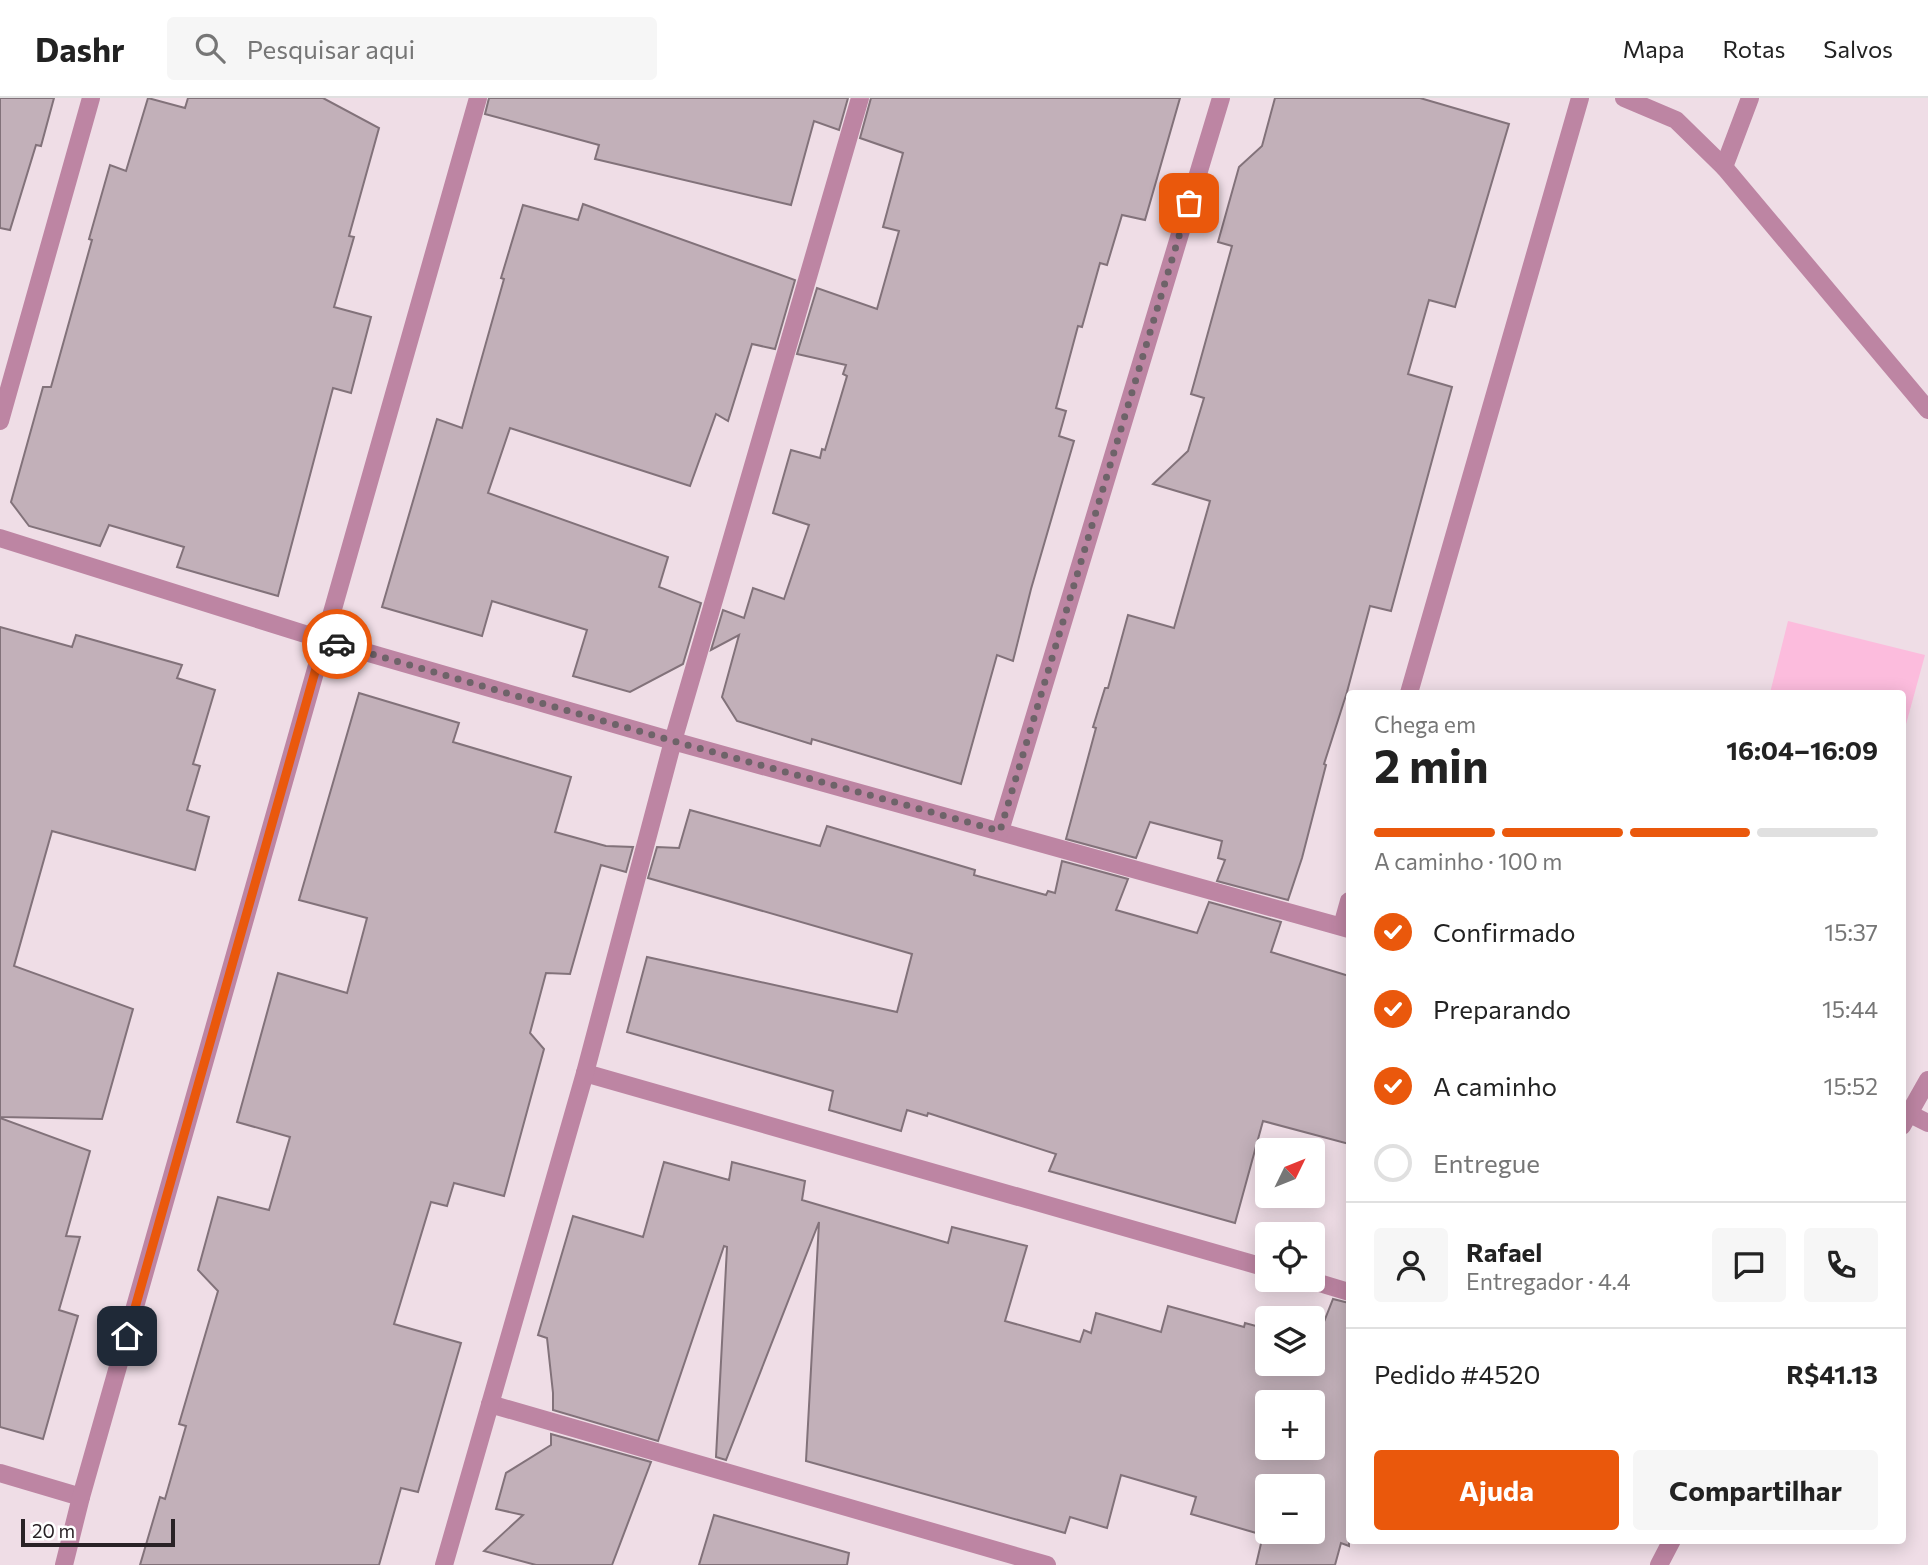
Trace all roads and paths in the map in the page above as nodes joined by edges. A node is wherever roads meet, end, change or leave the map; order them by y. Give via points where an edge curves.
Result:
1 (91, 98) edge
2 (478, 98) edge
3 (860, 98) edge
4 (1221, 98) edge
5 (1580, 98) edge
6 (1624, 98) edge
7 (1750, 98) edge
8 (1724, 167) junction
9 (8, 355) edge
10 (1928, 410) edge
11 (0, 421) edge
12 (0, 538) edge
13 (324, 640) junction
14 (1410, 690) edge
15 (673, 741) junction
16 (1000, 831) junction
17 (1346, 928) edge
18 (585, 1073) junction
19 (1928, 1080) edge
20 (1906, 1114) edge
21 (1906, 1116) edge
22 (1928, 1124) edge
23 (1255, 1265) edge
24 (1325, 1285) edge
25 (1346, 1291) edge
26 (490, 1404) junction
27 (0, 1473) edge
28 (81, 1497) junction
29 (1670, 1544) edge
30 (64, 1565) edge
31 (444, 1565) edge
32 (1047, 1565) edge
33 (1659, 1565) edge

1 - 9 street
2 - 13 street
3 - 15 street
4 - 16 street
5 - 14 street
6 - 8 street via 1676,120
7 - 8 street
8 - 10 street
9 - 11 street
12 - 13 street
13 - 15 street
13 - 28 street
15 - 16 street
15 - 18 street
16 - 17 street
18 - 23 street
18 - 26 street
19 - 20 street
21 - 22 street
24 - 25 street
26 - 31 street
26 - 32 street
27 - 28 street
28 - 30 street
29 - 33 street

